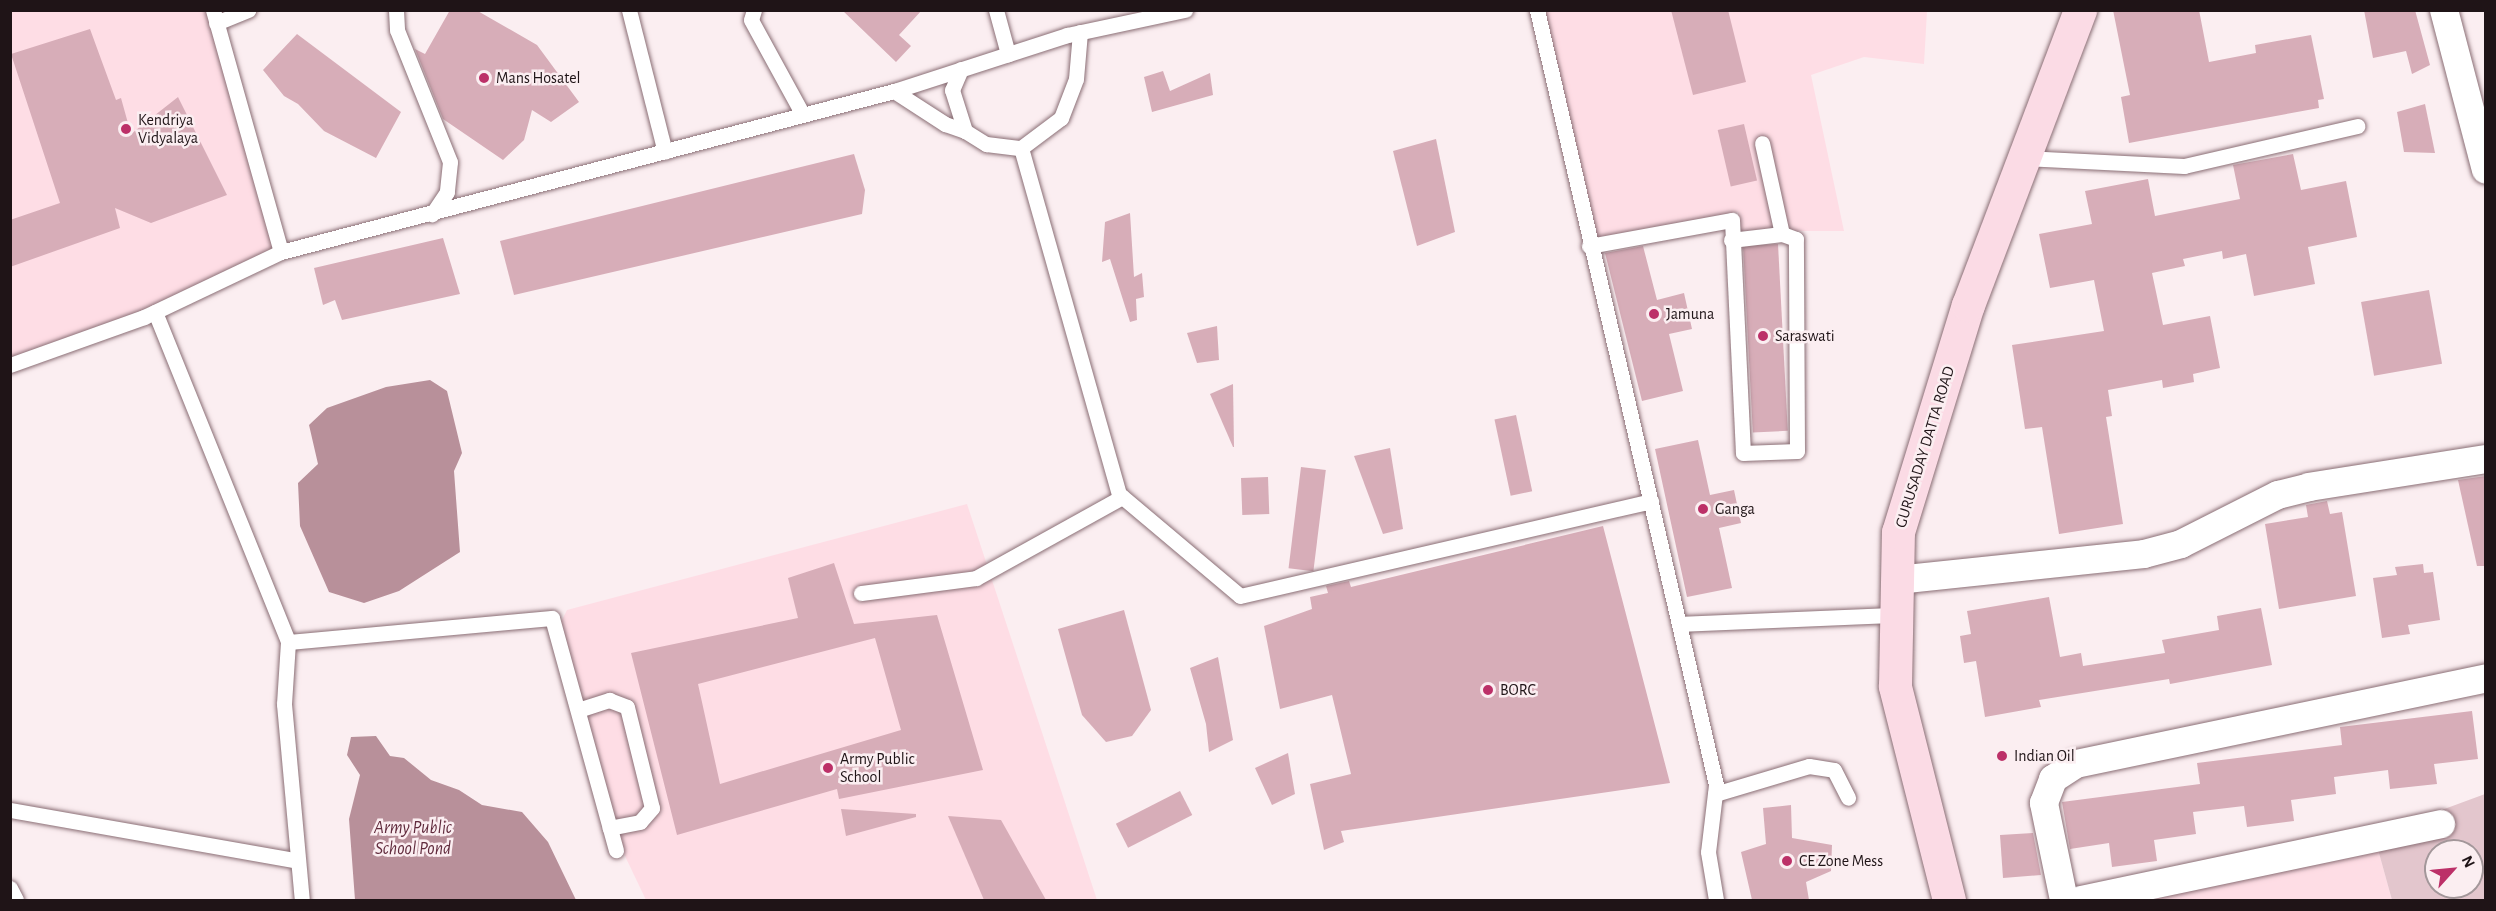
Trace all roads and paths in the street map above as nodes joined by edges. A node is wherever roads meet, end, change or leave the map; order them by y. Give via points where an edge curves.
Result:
1 (248, 10) edge
2 (396, 10) edge
3 (629, 10) edge
4 (754, 10) edge
5 (996, 10) edge
6 (1185, 10) edge
7 (1537, 10) edge
8 (2080, 10) edge
9 (2444, 10) edge
10 (214, 17) edge
11 (1080, 32) junction
12 (1008, 54) junction
13 (961, 69) junction
14 (894, 92) junction
15 (803, 115) junction
16 (2357, 126) dead end
17 (965, 131) junction
18 (1762, 143) dead end
19 (1021, 148) junction
20 (665, 152) junction
21 (2024, 158) junction
22 (2486, 170) edge
23 (432, 214) junction
24 (1782, 234) junction
25 (1731, 240) junction
26 (1589, 246) junction
27 (281, 252) junction
28 (155, 312) junction
29 (10, 365) edge
30 (2486, 459) edge
31 (1122, 497) junction
32 (1650, 501) junction
33 (1897, 580) junction
34 (861, 593) dead end
35 (1896, 615) junction
36 (1679, 624) junction
37 (288, 642) junction
38 (2486, 678) edge
39 (578, 710) junction
40 (1716, 794) junction
41 (1848, 798) dead end
42 (10, 810) edge
43 (2441, 824) dead end
44 (610, 828) junction
45 (616, 850) dead end
46 (298, 861) junction
47 (10, 888) edge
48 (16, 900) edge
49 (302, 900) edge
50 (1716, 900) edge
51 (1949, 900) edge
52 (2064, 900) edge
53 (2080, 900) edge

1 - 10 lane
2 - 23 lane via 397,30 450,162 447,192
3 - 20 lane
4 - 15 lane via 751,20
5 - 12 lane
6 - 11 lane
7 - 26 lane
8 - 21 street, GURUSADAY DATTA ROAD
9 - 22 street
10 - 27 lane
11 - 12 lane
11 - 19 lane via 1076,79 1061,118
12 - 13 lane
13 - 14 lane
13 - 17 lane via 952,90
14 - 15 lane
14 - 17 lane via 945,124
15 - 20 lane
16 - 21 lane via 2184,166
17 - 19 lane via 986,144
18 - 24 lane
19 - 31 lane
20 - 23 lane
21 - 33 street, GURUSADAY DATTA ROAD via 1968,305 1898,532
23 - 27 lane
24 - 25 lane
24 - 25 lane via 1796,239 1797,451 1743,453
25 - 26 lane via 1732,220
26 - 32 lane
27 - 28 lane
28 - 29 lane
28 - 37 lane
30 - 33 street via 2299,490 2244,510 2181,544 2144,554
31 - 32 lane via 1240,596
31 - 34 lane via 976,578
32 - 36 lane
33 - 35 street, GURUSADAY DATTA ROAD
35 - 36 lane
35 - 51 street, GURUSADAY DATTA ROAD via 1895,686
36 - 40 lane
37 - 39 lane via 552,618
37 - 46 lane via 284,704
38 - 52 street via 2076,764 2053,779 2044,803
39 - 44 lane
39 - 44 lane via 609,700 627,707 652,808 640,822
40 - 41 lane via 1809,766 1834,770
40 - 50 lane via 1708,852
42 - 46 lane
43 - 53 street
44 - 45 lane
46 - 49 lane
47 - 48 lane

